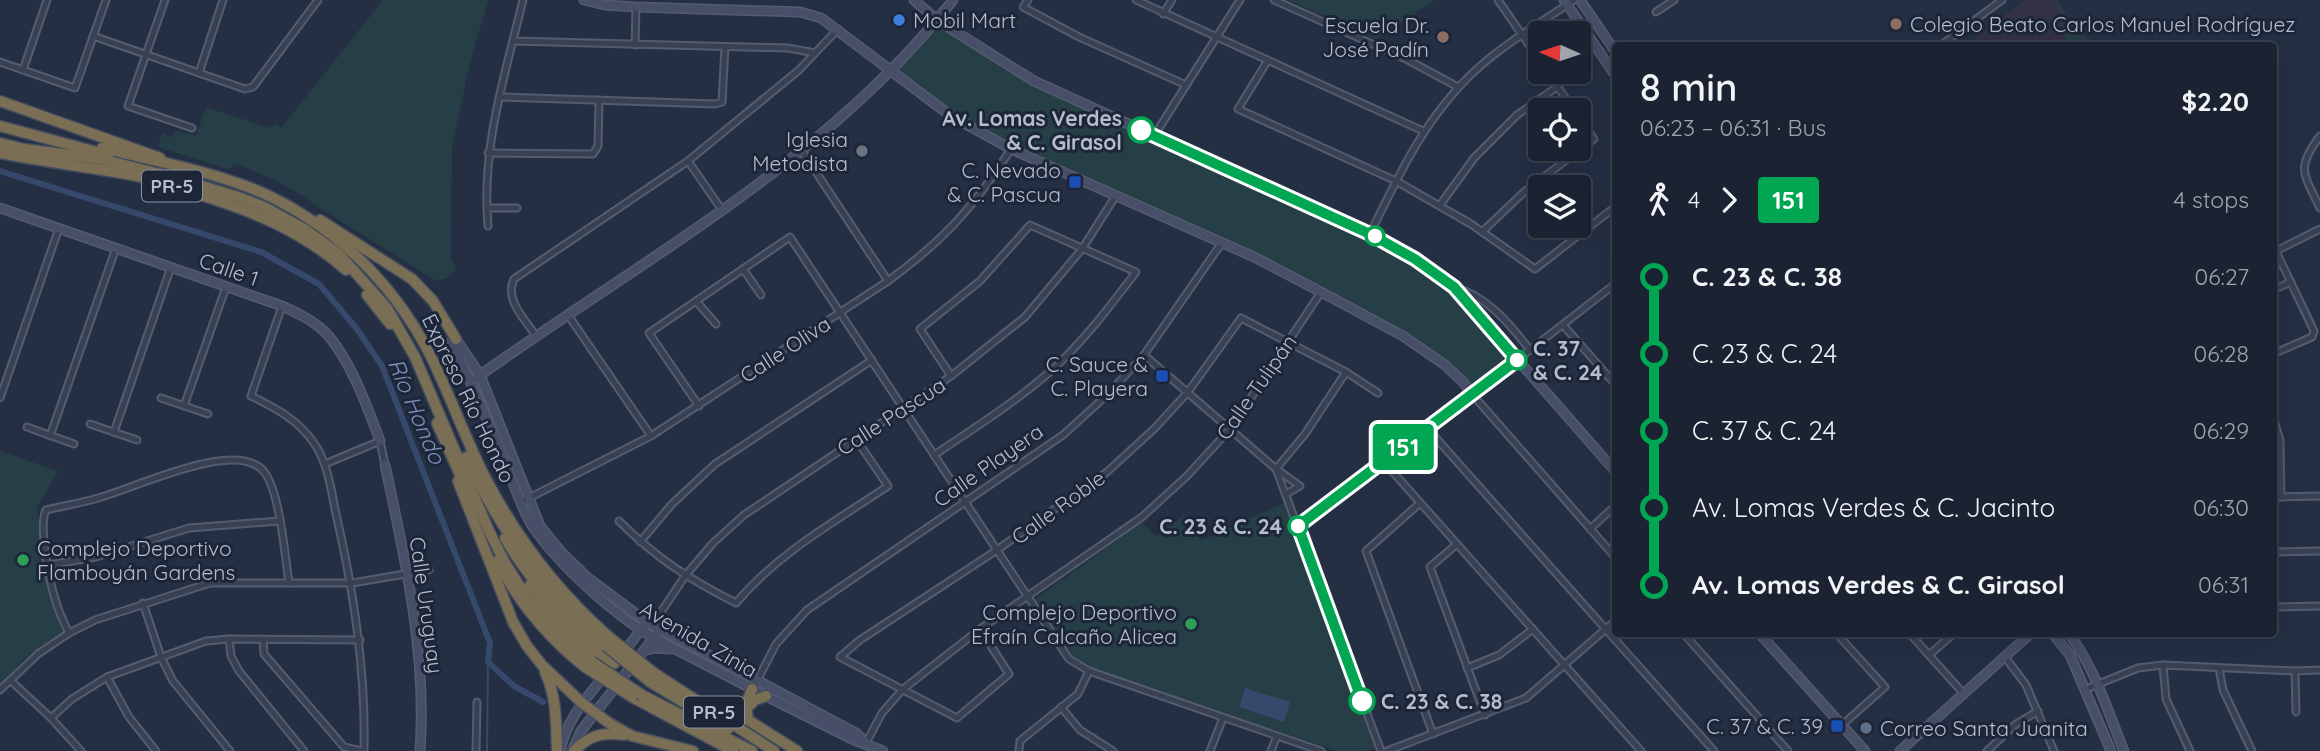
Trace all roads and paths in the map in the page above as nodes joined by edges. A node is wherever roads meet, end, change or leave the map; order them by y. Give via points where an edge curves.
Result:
1 (47, 0) edge
2 (106, 0) edge
3 (165, 0) edge
4 (223, 0) edge
5 (318, 0) edge
6 (523, 0) edge
7 (584, 0) edge
8 (914, 0) edge
9 (953, 0) edge
10 (1028, 0) edge
11 (1136, 0) edge
12 (1172, 0) edge
13 (1240, 0) edge
14 (1274, 0) edge
15 (1498, 0) edge
16 (1580, 0) edge
17 (1674, 0) edge
18 (2002, 0) edge
19 (1568, 2) edge
20 (636, 7) junction
21 (1656, 12) dead end
22 (1163, 14) junction
23 (937, 20) junction
24 (838, 29) junction
25 (1522, 35) junction
26 (93, 36) junction
27 (1217, 37) junction
28 (513, 41) junction
29 (1945, 42) edge
30 (1528, 44) edge
31 (635, 45) junction
32 (725, 47) junction
33 (1612, 47) edge
34 (815, 53) junction
35 (146, 54) junction
36 (1268, 60) junction
37 (0, 62) edge
38 (23, 70) junction
39 (1612, 70) edge
40 (890, 72) junction
41 (199, 73) junction
42 (1555, 84) edge
43 (1186, 85) junction
44 (1458, 87) junction
45 (1557, 87) junction
46 (499, 97) junction
47 (1565, 98) edge
48 (599, 100) junction
49 (0, 101) edge
50 (662, 102) junction
51 (662, 111) dead end
52 (0, 124) edge
53 (192, 128) dead end
54 (1423, 131) junction
55 (1154, 136) junction
56 (2320, 136) edge
57 (0, 143) edge
58 (1011, 149) junction
59 (803, 151) junction
60 (0, 153) edge
61 (488, 153) junction
62 (688, 161) junction
63 (1565, 161) edge
64 (186, 169) junction
65 (1396, 181) junction
66 (266, 195) junction
67 (1115, 197) junction
68 (1440, 205) junction
69 (0, 208) edge
70 (486, 208) junction
71 (517, 208) dead end
72 (2320, 208) edge
73 (1612, 209) edge
74 (722, 210) junction
75 (488, 226) dead end
76 (59, 228) junction
77 (2320, 229) edge
78 (1482, 232) junction
79 (1370, 234) junction
80 (1221, 244) junction
81 (2277, 247) edge
82 (116, 248) junction
83 (1082, 249) junction
84 (2277, 254) edge
85 (171, 267) junction
86 (743, 269) junction
87 (888, 281) junction
88 (2291, 282) junction
89 (226, 286) junction
90 (1612, 286) edge
91 (1454, 287) junction
92 (2277, 288) edge
93 (1321, 292) junction
94 (761, 295) dead end
95 (696, 301) junction
96 (282, 306) junction
97 (841, 313) junction
98 (568, 315) junction
99 (716, 324) dead end
100 (1563, 325) junction
101 (536, 337) junction
102 (453, 341) junction
103 (1289, 341) junction
104 (1530, 350) junction
105 (2277, 352) edge
106 (1144, 355) junction
107 (872, 360) junction
108 (1517, 360) junction
109 (1346, 372) junction
110 (480, 375) junction
111 (951, 376) junction
112 (1612, 379) edge
113 (471, 381) junction
114 (1188, 391) junction
115 (1378, 393) dead end
116 (1472, 394) junction
117 (0, 398) edge
118 (161, 398) dead end
119 (184, 406) junction
120 (699, 406) junction
121 (903, 407) junction
122 (208, 414) dead end
123 (90, 424) dead end
124 (27, 428) dead end
125 (1231, 428) junction
126 (1427, 428) junction
127 (2277, 431) edge
128 (114, 432) junction
129 (50, 436) junction
130 (651, 436) junction
131 (856, 439) junction
132 (136, 440) dead end
133 (380, 441) junction
134 (74, 444) dead end
135 (934, 455) junction
136 (450, 457) junction
137 (1384, 462) junction
138 (325, 464) junction
139 (385, 465) joint
140 (1612, 468) edge
141 (1276, 469) junction
142 (481, 487) junction
143 (1286, 495) junction
144 (2277, 496) edge
145 (2281, 496) junction
146 (2320, 496) edge
147 (525, 501) junction
148 (966, 502) junction
149 (1420, 503) junction
150 (480, 505) junction
151 (1612, 509) edge
152 (279, 521) junction
153 (619, 521) dead end
154 (1298, 526) junction
155 (1590, 529) junction
156 (640, 541) junction
157 (1457, 544) junction
158 (997, 550) junction
159 (2320, 551) edge
160 (2277, 552) edge
161 (1612, 554) edge
162 (48, 565) junction
163 (429, 570) dead end
164 (408, 574) junction
165 (685, 576) junction
166 (289, 583) junction
167 (352, 583) junction
168 (1028, 597) junction
169 (143, 603) junction
170 (2320, 606) edge
171 (2277, 607) edge
172 (625, 617) junction
173 (1612, 624) edge
174 (651, 626) junction
175 (980, 629) junction
176 (1532, 629) junction
177 (1606, 629) junction
178 (69, 633) junction
179 (1612, 636) edge
180 (1613, 637) edge
181 (1687, 637) edge
182 (1763, 637) edge
183 (1840, 637) edge
184 (1913, 637) edge
185 (1950, 637) edge
186 (2027, 637) edge
187 (2055, 637) edge
188 (2071, 637) edge
189 (654, 638) junction
190 (229, 639) junction
191 (263, 639) junction
192 (360, 640) junction
193 (608, 641) junction
194 (632, 642) junction
195 (643, 651) junction
196 (684, 652) junction
197 (1929, 655) junction
198 (161, 656) junction
199 (2005, 657) junction
200 (588, 664) junction
201 (2163, 664) junction
202 (542, 665) junction
203 (613, 666) junction
204 (1565, 666) junction
205 (1467, 668) junction
206 (2219, 668) junction
207 (2320, 670) edge
208 (1089, 671) junction
209 (2295, 671) junction
210 (107, 677) junction
211 (652, 678) junction
212 (10, 680) junction
213 (2097, 684) junction
214 (755, 685) junction
215 (2086, 689) junction
216 (0, 690) edge
217 (902, 690) junction
218 (1964, 694) junction
219 (637, 696) junction
220 (766, 696) junction
221 (477, 702) dead end
222 (582, 703) junction
223 (746, 708) junction
224 (1061, 708) junction
225 (2038, 711) junction
226 (2297, 712) dead end
227 (595, 714) junction
228 (1485, 715) junction
229 (51, 718) junction
230 (1223, 718) junction
231 (1842, 726) junction
232 (1433, 734) junction
233 (632, 736) junction
234 (1277, 736) junction
235 (866, 743) junction
236 (81, 751) edge
237 (156, 751) edge
238 (230, 751) edge
239 (304, 751) edge
240 (363, 751) edge
241 (420, 751) edge
242 (477, 751) edge
243 (559, 751) edge
244 (573, 751) edge
245 (694, 751) edge
246 (733, 751) edge
247 (752, 751) edge
248 (765, 751) edge
249 (774, 751) edge
250 (797, 751) edge
251 (883, 751) edge
252 (1019, 751) edge
253 (1113, 751) edge
254 (1210, 751) edge
255 (1271, 751) edge
256 (1321, 751) edge
257 (1381, 751) edge
258 (1387, 751) edge
259 (1641, 751) edge
260 (1714, 751) edge
261 (1788, 751) edge
262 (1865, 751) edge
263 (1900, 751) edge
264 (1987, 751) edge
265 (2054, 751) edge
266 (2111, 751) edge
267 (2124, 751) edge
268 (2190, 751) edge
269 (2252, 751) edge

1 - 38 street
2 - 26 street
3 - 35 street
4 - 41 street
5 - 41 street via 253,87 245,89
6 - 28 street
7 - 20 street
8 - 23 street
9 - 23 street
10 - 43 street via 1023,7
11 - 22 street
12 - 22 street
13 - 27 street
14 - 44 street
15 - 25 street
16 - 33 street
17 - 21 street
18 - 29 street
19 - 25 street
19 - 39 street
20 - 24 street via 800,12
20 - 31 street
22 - 27 street
23 - 40 street
23 - 55 street via 1034,81
24 - 34 street
24 - 40 street
25 - 30 street
25 - 44 street
26 - 35 street
26 - 38 street via 75,89
27 - 36 street
27 - 43 street
28 - 31 street
28 - 46 street
31 - 32 street
32 - 34 street
32 - 50 street via 722,102
34 - 62 street
35 - 41 street
35 - 53 street via 128,106
36 - 54 street
36 - 65 street via 1238,109
37 - 38 street
40 - 58 street via 951,116
40 - 59 street
42 - 45 street
43 - 55 street
44 - 54 street
45 - 47 street
45 - 68 street via 1517,115 1474,158
46 - 48 street
46 - 61 street
48 - 50 street
48 - 61 street via 598,146 593,155
49 - 64 highway
50 - 51 street
52 - 64 highway, Expreso Río Hondo / PR-5
52 - 142 highway via 266,202 314,229 378,288 402,321
54 - 65 street
55 - 79 street
56 - 72 street via 2304,161 2304,174
57 - 150 highway via 101,159 238,197 306,230 339,254 387,308 415,357
58 - 67 street
58 - 87 street, Calle Oliva via 956,225
59 - 74 street
59 - 87 street
60 - 136 highway, Expreso Río Hondo / PR-5 via 147,178 253,212 314,245 360,286 400,340
61 - 70 street
62 - 74 street
62 - 101 street via 514,279 510,298
63 - 78 street
64 - 66 highway, Expreso Río Hondo / PR-5
65 - 68 street
65 - 79 street
66 - 102 highway via 302,209 405,273 433,301
66 - 193 highway, Expreso Río Hondo / PR-5 via 346,246 384,284 428,351 475,458 514,526
67 - 80 street
67 - 83 street, Calle Pascua
68 - 78 street
69 - 76 street, Calle 1
70 - 71 street
70 - 75 street
73 - 78 street via 1535,269
74 - 98 street
76 - 82 street, Calle 1
76 - 117 street
77 - 81 street
79 - 91 street
80 - 93 street
80 - 106 street, Calle Playera
82 - 85 street, Calle 1
82 - 129 street
83 - 111 street, Calle Pascua via 1025,317
83 - 111 street via 1030,225 981,281 919,329
83 - 135 street via 1136,272 1054,368
84 - 88 street
85 - 89 street, Calle 1
85 - 128 street
86 - 94 street
86 - 95 street
86 - 97 street via 790,237
87 - 97 street, Calle Oliva
88 - 92 street
88 - 105 street via 2314,331 2312,337
89 - 96 street, Calle 1
89 - 119 street
90 - 100 street
91 - 104 street via 1467,290 1506,319
91 - 108 street
93 - 103 street, Calle Tulipán
93 - 116 street via 1403,336 1445,365
95 - 99 street
95 - 120 street via 649,333
96 - 133 street, Calle 1 via 326,333 360,389
96 - 138 street via 251,396 299,425
97 - 107 street
97 - 120 street, Calle Oliva
98 - 101 street
98 - 130 street
100 - 104 street
100 - 112 street
101 - 110 street
102 - 110 street, Avenida Zinia
102 - 113 street, Avenida Zinia
103 - 109 street
103 - 114 street, Calle Roble via 1241,318
103 - 125 street, Calle Tulipán
104 - 108 street
106 - 114 street
106 - 148 street, Calle Playera via 1063,435
107 - 121 street
107 - 156 street via 715,464
108 - 116 street
108 - 140 street
109 - 115 street
109 - 141 street
110 - 113 street
110 - 147 street, Avenida Zinia
111 - 121 street, Calle Pascua
113 - 147 street, Avenida Zinia
114 - 125 street
114 - 158 street, Calle Roble via 1107,472
116 - 126 street
116 - 155 street
118 - 119 street
119 - 122 street
120 - 130 street, Calle Oliva
121 - 131 street, Calle Pascua
121 - 135 street
123 - 128 street
124 - 129 street
125 - 141 street
125 - 168 street, Calle Tulipán via 1142,517
126 - 137 street
126 - 177 street
127 - 145 street
128 - 132 street
129 - 134 street
130 - 147 street, Calle Oliva
131 - 165 street, Calle Pascua via 744,515
131 - 165 street via 888,486 783,556 736,603
133 - 138 street
133 - 139 street
135 - 148 street
136 - 200 highway, Expreso Río Hondo / PR-5 via 518,598 554,641
136 - 202 highway via 508,611
137 - 149 street
137 - 154 street
138 - 167 street
139 - 164 street, Calle Uruguay
141 - 143 street
141 - 143 street via 1300,486
142 - 193 highway via 546,584
142 - 203 highway via 514,554 540,589
143 - 154 street
144 - 145 street
145 - 146 street
147 - 172 street, Avenida Zinia via 532,525 557,556
147 - 174 street, Avenida Zinia via 562,553
148 - 158 street
148 - 214 street, Calle Playera via 807,610 776,644
149 - 157 street
149 - 232 street via 1366,551
150 - 200 highway via 505,563 528,599
150 - 203 highway via 537,595 589,652
151 - 155 street
152 - 162 street via 189,528 96,557
152 - 162 street via 264,470 236,460 199,464 99,498 46,510 42,517
152 - 166 street
153 - 156 street
154 - 257 street
155 - 161 street
156 - 165 street
157 - 176 street
157 - 205 street via 1430,567
158 - 168 street
158 - 217 street, Calle Roble via 839,657
159 - 160 street
162 - 178 street via 55,602
163 - 164 street
164 - 167 street
164 - 241 street, Calle Uruguay via 420,678
165 - 174 street, Calle Pascua
166 - 167 street
166 - 169 street via 210,583
167 - 192 street
168 - 175 street, Calle Tulipán
168 - 208 street via 1069,659
169 - 178 street
169 - 198 street
170 - 171 street
172 - 174 street, Avenida Zinia
172 - 194 street via 633,629
173 - 177 street
174 - 189 street, Avenida Zinia
174 - 189 street
174 - 194 street
174 - 214 street, Avenida Zinia
175 - 217 street, Calle Tulipán
175 - 217 street via 1009,674 957,718
176 - 204 street
176 - 205 street via 1499,655
177 - 179 street
177 - 204 street
178 - 212 street
180 - 260 street
181 - 261 street
182 - 231 street
183 - 231 street via 1885,687
184 - 197 street
185 - 197 street
186 - 199 street
187 - 215 street
188 - 213 street
189 - 195 street
189 - 196 street, Avenida Zinia
190 - 191 street
190 - 198 street via 206,641
190 - 239 street via 239,671
191 - 192 street
191 - 240 street via 264,654 326,728 344,747
192 - 240 street
193 - 211 highway, Expreso Río Hondo / PR-5, bridge
194 - 203 street
195 - 196 street
195 - 227 street
196 - 214 street, Avenida Zinia
197 - 218 street
198 - 210 street
198 - 238 street via 173,681
199 - 218 street
199 - 225 street
200 - 219 highway, Expreso Río Hondo / PR-5, bridge
201 - 206 street
201 - 213 street
201 - 268 street via 2166,699
202 - 222 highway
202 - 243 highway via 554,697
203 - 222 street
204 - 228 street via 1526,698
204 - 259 street
205 - 228 street
206 - 209 street
206 - 269 street via 2223,690
207 - 209 street
208 - 224 street via 1078,694
208 - 230 street
209 - 226 street
210 - 229 street
210 - 237 street via 129,718
211 - 248 highway
211 - 249 highway, Expreso Río Hondo / PR-5
212 - 216 street
212 - 229 street
213 - 215 street
213 - 267 street
214 - 220 street, Avenida Zinia
214 - 223 highway
214 - 235 street, Avenida Zinia via 856,733
215 - 266 street
217 - 235 street, Calle Tulipán via 882,713
218 - 263 street
219 - 246 highway, Expreso Río Hondo / PR-5
219 - 247 highway
220 - 223 highway
220 - 235 street, Avenida Zinia
221 - 242 street
222 - 227 highway
222 - 243 street
223 - 250 highway via 751,723
224 - 252 street via 1020,741
224 - 253 street via 1080,730
225 - 264 street
225 - 265 street
227 - 233 highway
227 - 244 street
228 - 232 street
229 - 236 street
230 - 234 street
230 - 254 street
231 - 262 street
232 - 258 street
233 - 244 highway via 601,733
233 - 245 highway
234 - 255 street
234 - 256 street
235 - 251 street, Avenida Zinia

